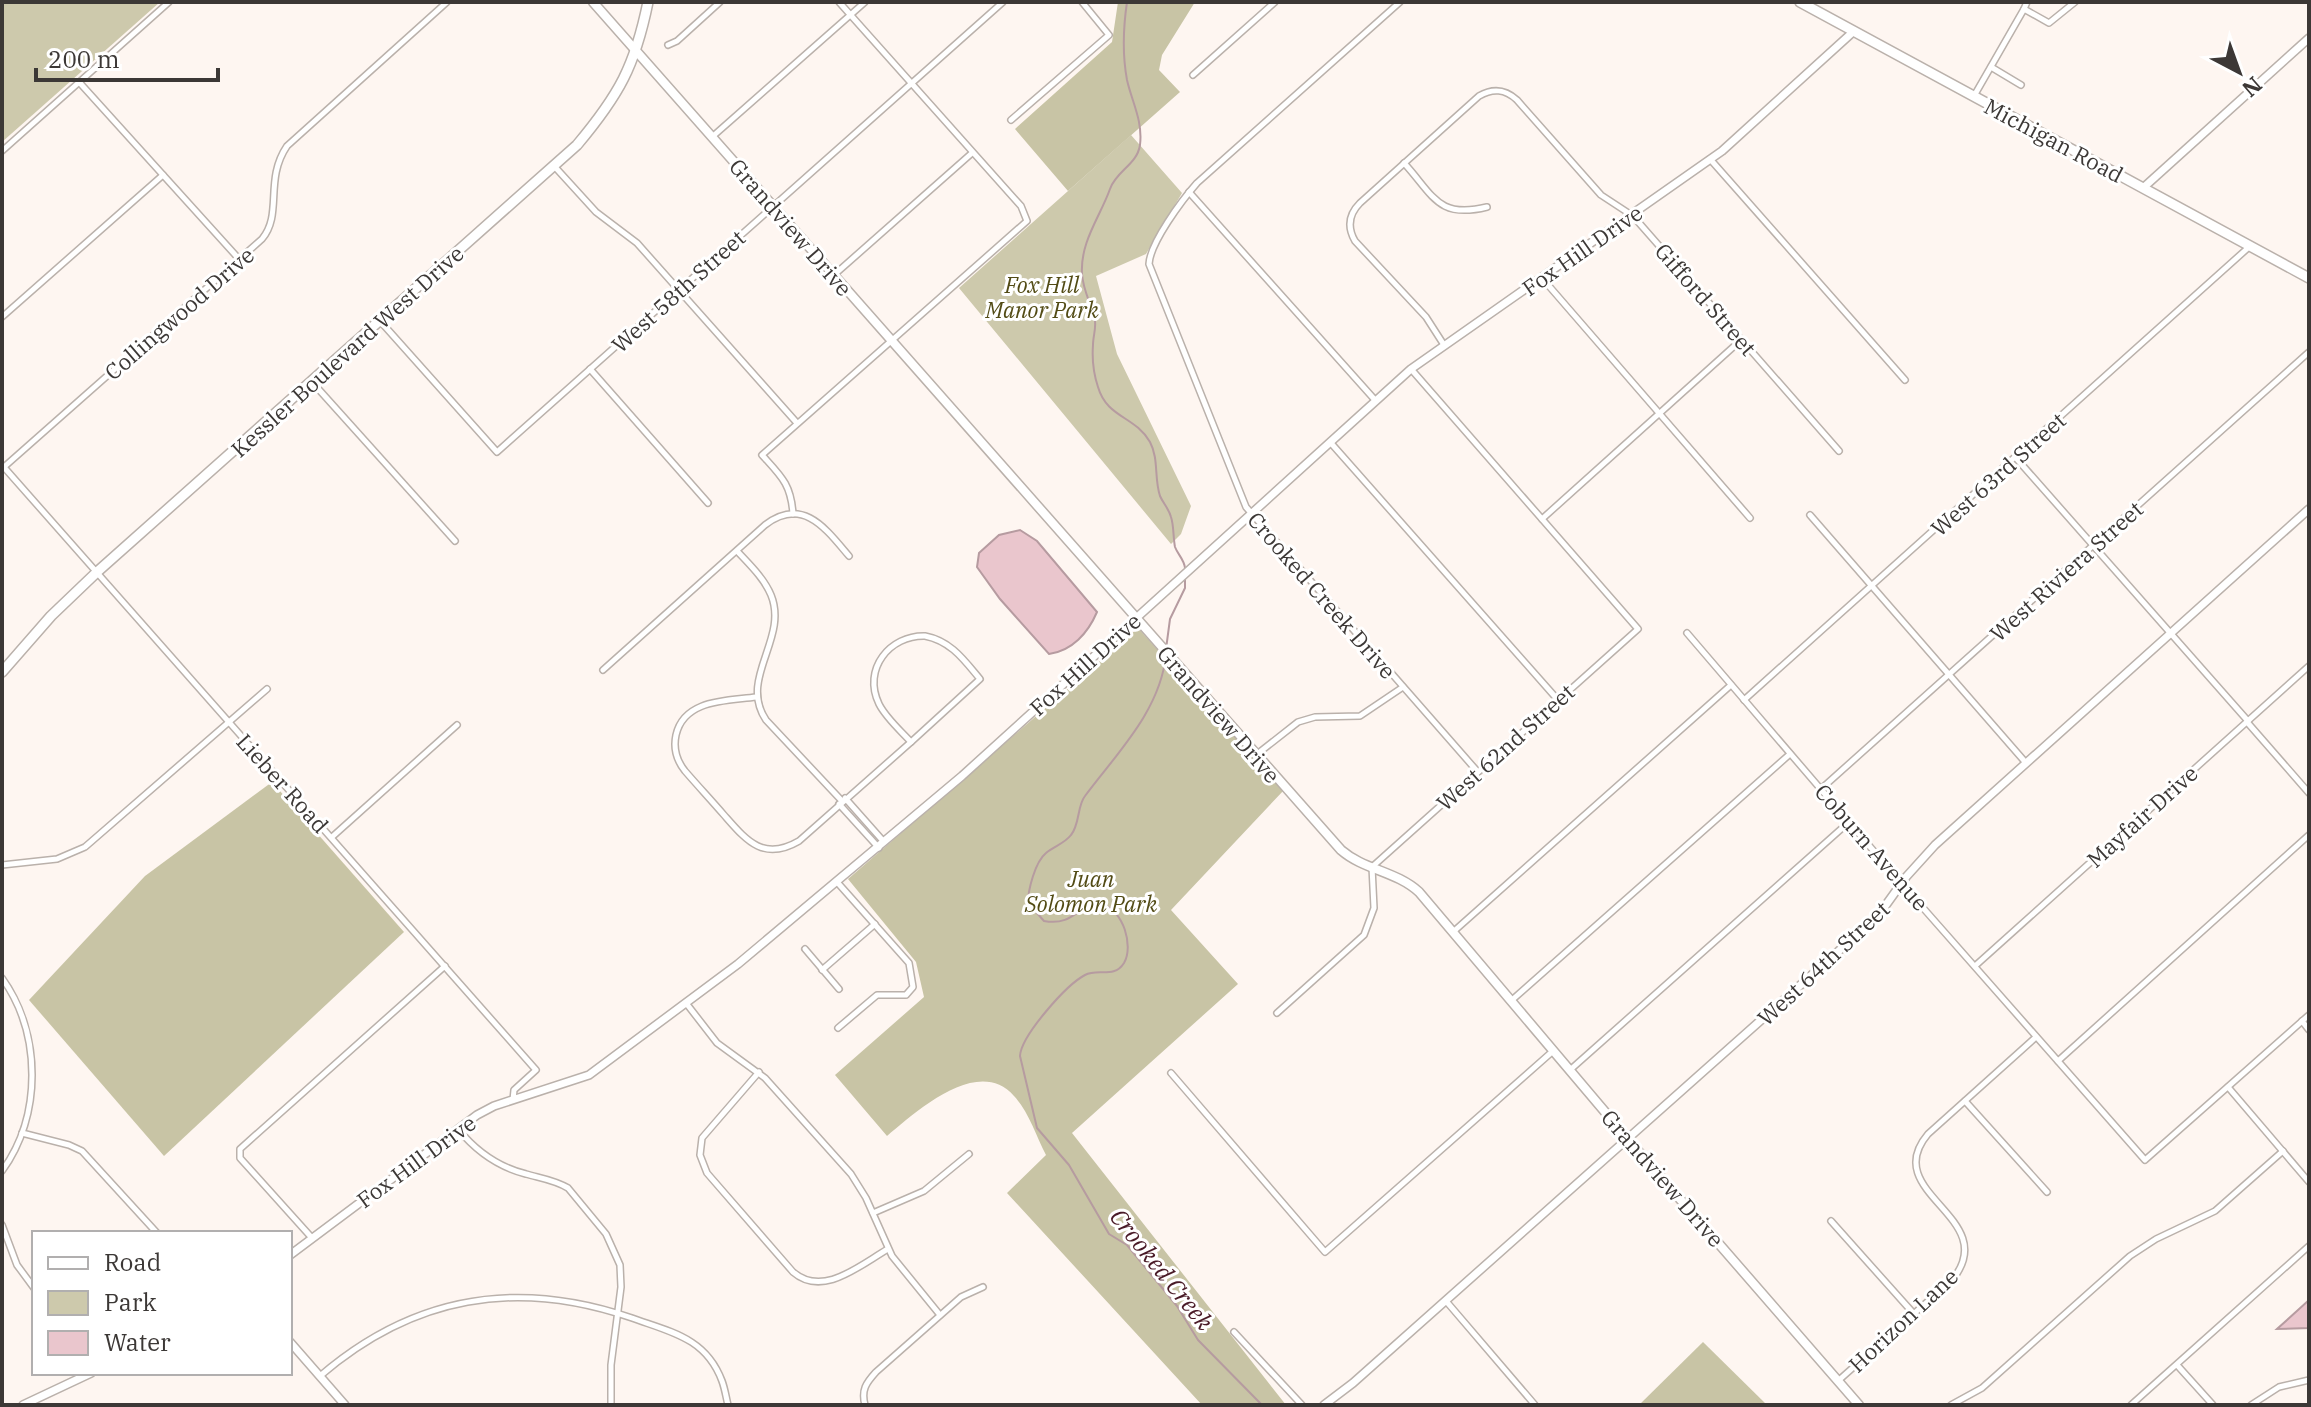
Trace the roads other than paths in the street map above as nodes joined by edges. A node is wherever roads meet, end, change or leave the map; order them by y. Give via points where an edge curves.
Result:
1 (169, 2) edge
2 (447, 2) edge
3 (593, 2) edge
4 (648, 2) edge
5 (720, 2) edge
6 (839, 2) edge
7 (865, 2) edge
8 (1003, 2) edge
9 (1082, 2) edge
10 (1275, 2) edge
11 (1400, 2) edge
12 (1800, 2) edge
13 (2027, 2) edge
14 (2075, 2) edge
15 (2024, 9) junction
16 (850, 15) junction
17 (1854, 31) junction
18 (2309, 38) edge
19 (668, 45) dead end
20 (637, 51) junction
21 (1991, 67) junction
22 (1193, 75) dead end
23 (79, 82) junction
24 (912, 83) junction
25 (2021, 85) dead end
26 (1974, 96) junction
27 (1011, 120) dead end
28 (712, 137) junction
29 (2, 151) edge
30 (972, 153) junction
31 (1710, 159) junction
32 (1404, 163) junction
33 (555, 167) junction
34 (163, 175) junction
35 (2143, 188) junction
36 (1189, 192) junction
37 (773, 206) junction
38 (1487, 207) dead end
39 (1633, 216) junction
40 (2250, 246) junction
41 (239, 259) junction
42 (834, 275) junction
43 (1542, 278) junction
44 (2309, 278) edge
45 (679, 290) junction
46 (2, 317) edge
47 (381, 322) junction
48 (1741, 340) junction
49 (891, 341) junction
50 (1444, 345) junction
51 (2309, 352) edge
52 (590, 369) junction
53 (1411, 369) junction
54 (1905, 380) dead end
55 (313, 383) junction
56 (1375, 400) junction
57 (1658, 413) junction
58 (797, 423) junction
59 (1330, 442) junction
60 (1839, 451) dead end
61 (2016, 458) junction
62 (3, 466) edge
63 (708, 503) dead end
64 (2309, 509) edge
65 (793, 514) junction
66 (1252, 514) junction
67 (1810, 515) dead end
68 (1750, 518) dead end
69 (1542, 519) junction
70 (455, 541) dead end
71 (2092, 547) junction
72 (737, 551) junction
73 (849, 556) dead end
74 (97, 572) junction
75 (1872, 587) junction
76 (1136, 619) junction
77 (1687, 633) dead end
78 (2171, 634) junction
79 (2309, 666) edge
80 (603, 670) dead end
81 (2, 672) edge
82 (1950, 675) junction
83 (1731, 685) junction
84 (1403, 687) junction
85 (267, 689) dead end
86 (756, 697) junction
87 (1558, 700) junction
88 (1744, 700) junction
89 (229, 721) junction
90 (2248, 722) junction
91 (457, 725) dead end
92 (911, 742) junction
93 (1790, 754) junction
94 (1256, 756) junction
95 (2026, 763) junction
96 (1477, 771) junction
97 (1821, 789) junction
98 (2309, 793) edge
99 (842, 801) junction
100 (1849, 822) junction
101 (2309, 835) edge
102 (332, 837) junction
103 (882, 845) junction
104 (2, 865) edge
105 (1372, 867) junction
106 (837, 882) junction
107 (1902, 884) junction
108 (875, 924) junction
109 (1453, 932) junction
110 (805, 949) dead end
111 (445, 966) junction
112 (1975, 966) junction
113 (822, 970) junction
114 (2, 978) edge
115 (839, 989) dead end
116 (1512, 1000) junction
117 (686, 1003) junction
118 (1277, 1013) dead end
119 (2309, 1015) edge
120 (2302, 1021) junction
121 (838, 1028) dead end
122 (2309, 1030) edge
123 (2036, 1037) junction
124 (1553, 1051) junction
125 (2058, 1061) junction
126 (1570, 1070) junction
127 (759, 1072) junction
128 (1171, 1073) dead end
129 (2228, 1087) junction
130 (513, 1100) junction
131 (1965, 1101) junction
132 (458, 1129) junction
133 (22, 1133) junction
134 (1629, 1138) junction
135 (2283, 1151) junction
136 (969, 1154) dead end
137 (2, 1171) edge
138 (2309, 1182) edge
139 (2047, 1192) dead end
140 (873, 1213) junction
141 (1831, 1221) dead end
142 (2, 1225) edge
143 (155, 1231) edge
144 (312, 1238) junction
145 (2309, 1246) edge
146 (888, 1249) junction
147 (292, 1253) edge
148 (32, 1285) edge
149 (983, 1287) dead end
150 (1446, 1301) junction
151 (618, 1313) junction
152 (1914, 1314) junction
153 (940, 1315) junction
154 (1234, 1332) dead end
155 (292, 1344) edge
156 (2177, 1365) junction
157 (87, 1375) edge
158 (320, 1376) junction
159 (2309, 1380) edge
160 (1838, 1381) junction
161 (23, 1405) edge
162 (345, 1405) edge
163 (611, 1405) edge
164 (728, 1405) edge
165 (865, 1405) edge
166 (1302, 1405) edge
167 (1324, 1405) edge
168 (1535, 1405) edge
169 (1859, 1405) edge
170 (1951, 1405) edge
171 (2131, 1405) edge
172 (2213, 1405) edge
173 (2251, 1405) edge

1 - 23 street
2 - 41 street, Collingwood Drive via 287,146 274,176 269,230
3 - 20 main road, Grandview Drive
4 - 20 main road, Kessler Boulevard West Drive
5 - 19 street
6 - 16 street
7 - 16 street
8 - 24 street, West 58th Street
9 - 27 street via 1109,35
10 - 22 street
11 - 36 street
12 - 17 main road, Michigan Road
13 - 15 street
14 - 15 street via 2050,23
15 - 21 street
16 - 24 street
16 - 28 street
17 - 26 main road, Michigan Road
17 - 31 street, Fox Hill Drive
18 - 35 street
20 - 28 main road, Grandview Drive
20 - 33 main road, Kessler Boulevard West Drive via 607,108
21 - 25 street
21 - 26 street
23 - 29 street
23 - 34 street
24 - 30 street
24 - 37 street, West 58th Street
26 - 35 main road, Michigan Road
28 - 37 main road, Grandview Drive
30 - 42 street
30 - 49 street via 1021,206 1027,221
31 - 39 street, Fox Hill Drive
31 - 54 street
32 - 38 street via 1446,208 1463,212
32 - 39 street, Gifford Street via 1479,96 1498,90 1517,100 1601,195
32 - 50 street via 1356,207 1350,222 1355,241 1426,317
33 - 45 street via 596,212 634,239
33 - 47 main road, Kessler Boulevard West Drive
34 - 41 street
34 - 46 street
35 - 40 main road, Michigan Road
36 - 56 street
36 - 66 street, Crooked Creek Drive via 1149,263
37 - 42 main road, Grandview Drive
37 - 45 street, West 58th Street
39 - 43 street, Fox Hill Drive
39 - 48 street, Gifford Street
40 - 44 main road, Michigan Road
40 - 61 street, West 63rd Street
41 - 62 street, Collingwood Drive
42 - 49 main road, Grandview Drive
43 - 50 street, Fox Hill Drive
43 - 57 street
45 - 52 street, West 58th Street
45 - 58 street
47 - 52 street, West 58th Street via 497,452
47 - 55 main road, Kessler Boulevard West Drive
48 - 57 street
48 - 60 street, Gifford Street
49 - 58 street
49 - 76 main road, Grandview Drive
50 - 53 street, Fox Hill Drive
51 - 71 street, West Riviera Street
52 - 63 street
53 - 56 street, Fox Hill Drive
53 - 69 street
55 - 70 street
55 - 74 main road, Kessler Boulevard West Drive
56 - 59 street, Fox Hill Drive
57 - 68 street
57 - 69 street
58 - 65 street via 762,455 787,484
59 - 66 street, Fox Hill Drive
59 - 87 street
61 - 71 street
61 - 75 street, West 63rd Street
62 - 74 street, Lieber Road
64 - 78 street, West 64th Street
65 - 72 street via 768,522
65 - 73 street via 816,521
66 - 76 street, Fox Hill Drive
66 - 84 street, Crooked Creek Drive
67 - 75 street
69 - 87 street, West 62nd Street via 1638,629
71 - 78 street
71 - 82 street, West Riviera Street
72 - 80 street
72 - 86 street via 767,586 775,612
74 - 81 main road, Kessler Boulevard West Drive
74 - 89 street, Lieber Road
75 - 82 street
75 - 88 street, West 63rd Street
76 - 94 main road, Grandview Drive
76 - 103 street, Fox Hill Drive
77 - 83 street, Coburn Avenue
78 - 90 street
78 - 95 street, West 64th Street
79 - 90 street, Mayfair Drive
82 - 95 street
82 - 97 street, West Riviera Street
83 - 88 street, Coburn Avenue
83 - 109 street
84 - 94 street via 1360,716 1298,722
84 - 96 street, Crooked Creek Drive
85 - 89 street
86 - 99 street via 766,720
86 - 99 street via 705,704 687,716 675,743 682,767 744,837 766,849 796,843
87 - 96 street, West 62nd Street
88 - 93 street, Coburn Avenue
89 - 102 street, Lieber Road
89 - 104 street via 85,847 46,862
90 - 98 street
90 - 112 street, Mayfair Drive
91 - 102 street
92 - 92 street via 980,679 951,647 928,636 894,644 880,659 875,675 880,706
92 - 99 street
93 - 97 street, Coburn Avenue
93 - 116 street
94 - 105 main road, Grandview Drive via 1341,850
95 - 107 street, West 64th Street via 1935,845
96 - 105 street, West 62nd Street
97 - 100 street, Coburn Avenue
99 - 103 street
100 - 107 street, Coburn Avenue
100 - 126 street
101 - 125 street
102 - 111 street, Lieber Road
103 - 106 street, Fox Hill Drive
105 - 109 main road, Grandview Drive via 1412,885
105 - 118 street via 1374,908 1364,935
106 - 108 street
106 - 117 street, Fox Hill Drive
107 - 112 street, Coburn Avenue
107 - 134 street, West 64th Street via 1878,916
108 - 113 street
108 - 121 street via 910,965 912,990 906,995 877,995
109 - 116 main road, Grandview Drive
110 - 113 street
111 - 130 street, Lieber Road via 536,1070 514,1090
111 - 144 street via 240,1148 240,1158
112 - 123 street, Coburn Avenue
113 - 115 street
114 - 133 street via 20,1011 31,1055 32,1090
116 - 124 main road, Grandview Drive
117 - 127 street via 719,1045
117 - 130 street, Fox Hill Drive via 589,1075
119 - 120 street
120 - 122 street
120 - 129 street
123 - 125 street, Coburn Avenue
123 - 131 street, Horizon Lane
124 - 126 main road, Grandview Drive
124 - 128 street via 1325,1252
125 - 129 street, Coburn Avenue via 2145,1160
126 - 134 main road, Grandview Drive
127 - 140 street via 851,1174
127 - 146 street via 702,1138 700,1155 707,1173 805,1280 830,1281
129 - 135 street
130 - 132 street, Fox Hill Drive
131 - 139 street
131 - 152 street, Horizon Lane via 1924,1138 1916,1162 1923,1186 1959,1227 1963,1259 1953,1279
132 - 144 street, Fox Hill Drive
132 - 151 street via 500,1164 575,1194 618,1256
133 - 137 street
133 - 143 street via 82,1151
134 - 150 street, West 64th Street
134 - 160 main road, Grandview Drive
135 - 138 street
135 - 170 street via 2215,1211 2130,1256 1982,1388
136 - 140 street via 931,1187
140 - 146 street
141 - 152 street
142 - 148 street via 17,1265
144 - 147 street, Fox Hill Drive
145 - 156 street
146 - 153 street
149 - 153 street
150 - 167 street, West 64th Street
150 - 168 street
151 - 158 street via 534,1297 469,1301 391,1326
151 - 163 street
151 - 164 street via 696,1344 719,1373
152 - 160 street, Horizon Lane
153 - 165 street via 865,1383
154 - 166 street
155 - 158 street
156 - 171 street
156 - 172 street
157 - 161 street
158 - 162 street
159 - 173 street via 2279,1387
160 - 169 main road, Grandview Drive

